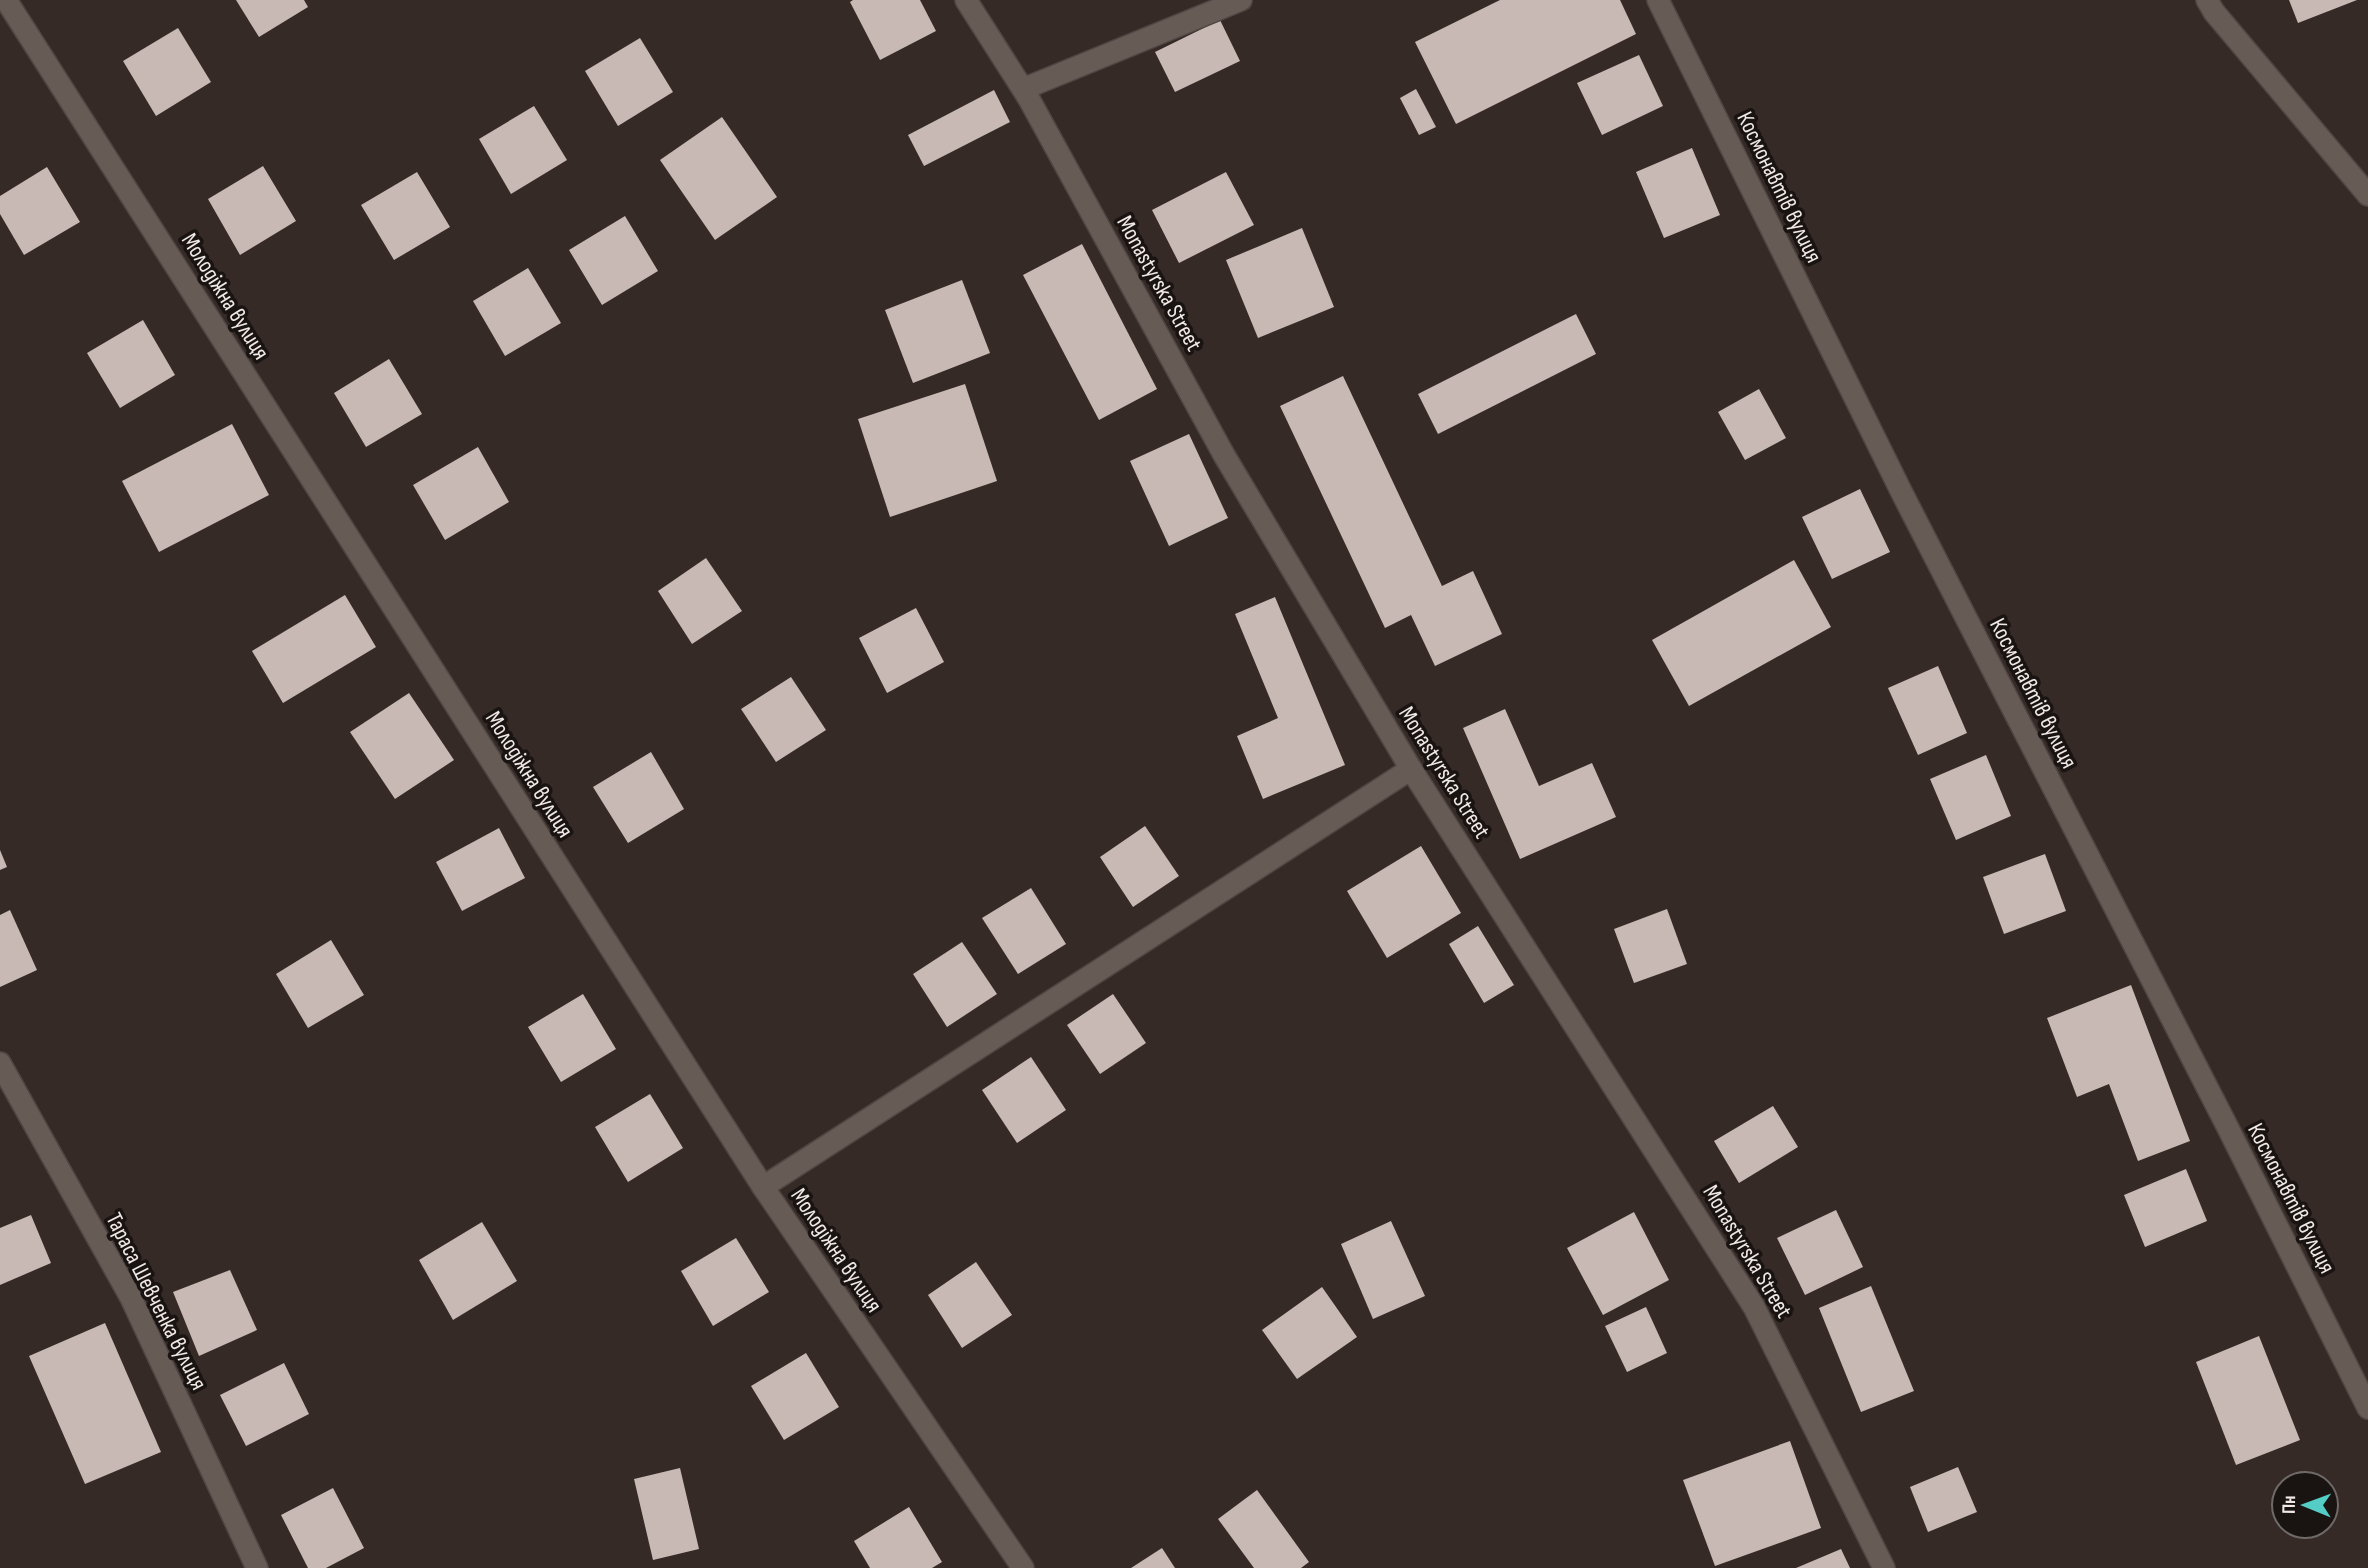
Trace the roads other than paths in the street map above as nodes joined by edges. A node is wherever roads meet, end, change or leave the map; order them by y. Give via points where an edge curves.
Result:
1 (6, 0) edge
2 (966, 0) edge
3 (1241, 0) edge
4 (1658, 0) edge
5 (2207, 0) edge
6 (1023, 89) junction
7 (2368, 195) edge
8 (1411, 769) junction
9 (0, 1063) edge
10 (763, 1187) junction
11 (2368, 1408) edge
12 (257, 1568) edge
13 (1023, 1568) edge
14 (1884, 1568) edge

1 - 10 street, Молодіжна вулиця
2 - 6 street, Monastyrska Street
3 - 6 street
4 - 11 street, Космонавтів вулиця via 1903,495
5 - 7 street
6 - 8 street, Monastyrska Street via 1224,455
8 - 10 street
8 - 14 street, Monastyrska Street via 1754,1307
9 - 12 street, Тараса Шевченка вулиця via 131,1298
10 - 13 street, Молодіжна вулиця

